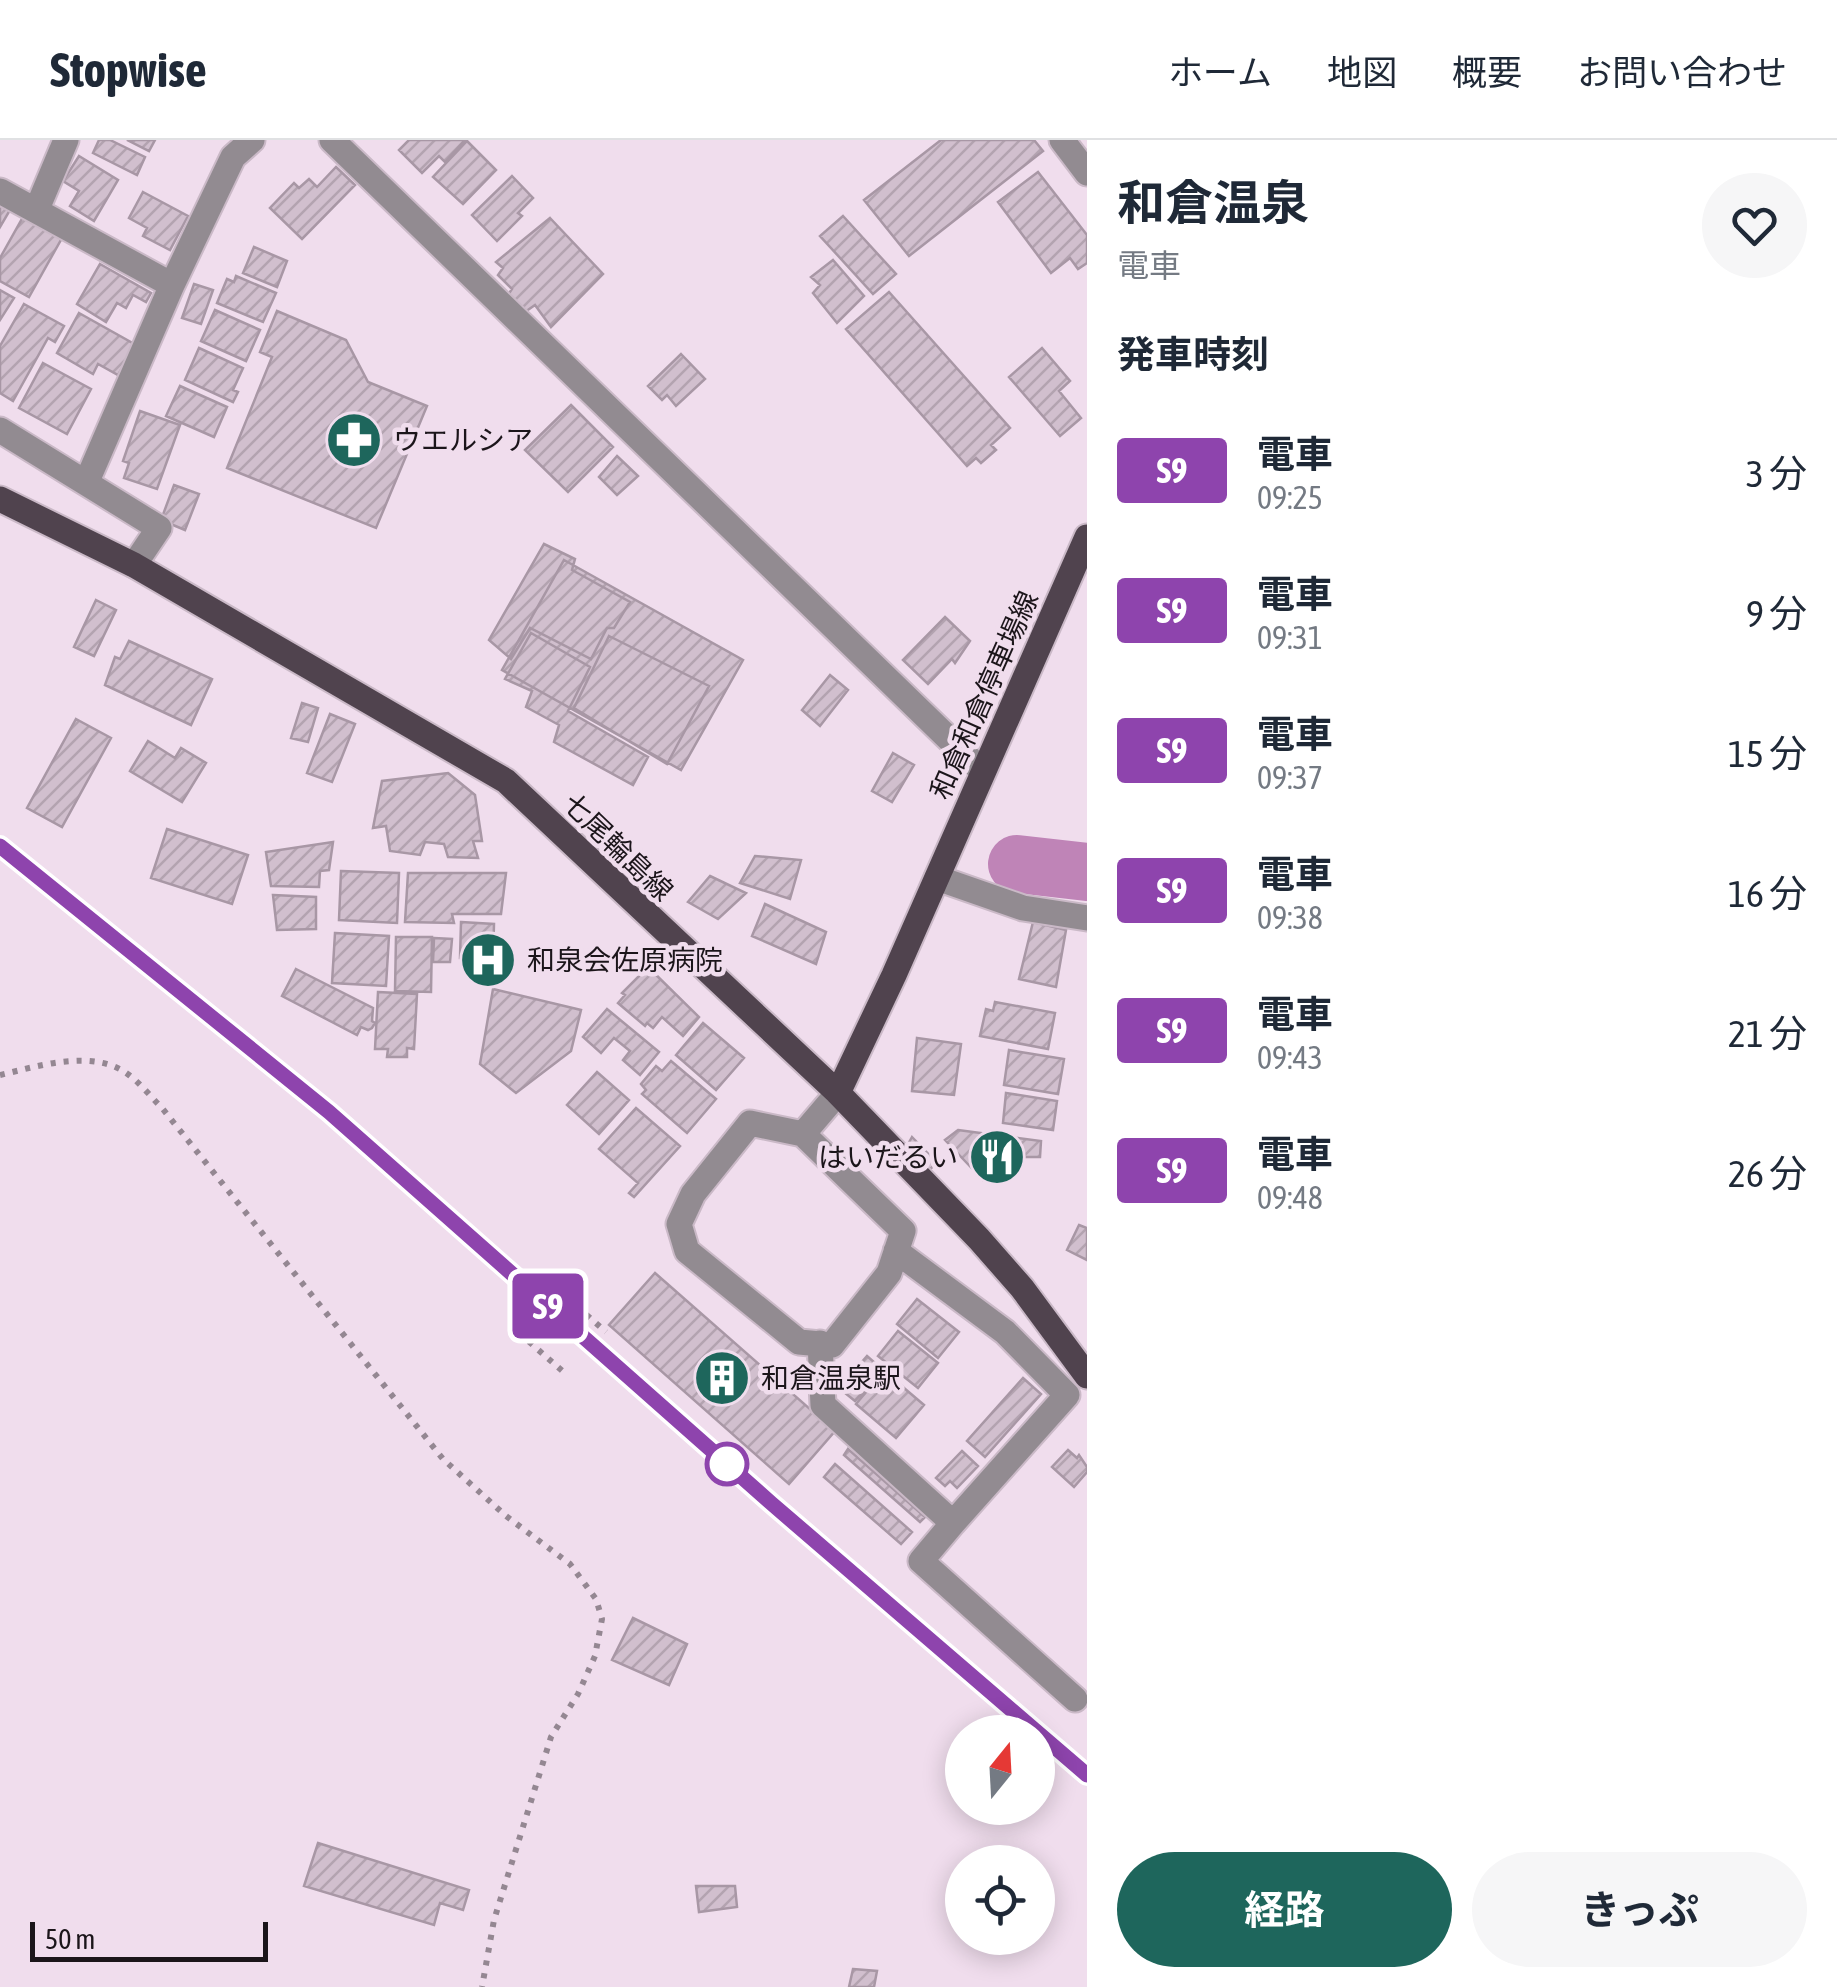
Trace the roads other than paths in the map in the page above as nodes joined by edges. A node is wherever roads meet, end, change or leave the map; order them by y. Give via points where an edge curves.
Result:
1 (66, 140) edge
2 (252, 140) edge
3 (332, 140) edge
4 (1062, 140) edge
5 (1087, 173) edge
6 (0, 192) edge
7 (37, 209) junction
8 (172, 285) junction
9 (0, 430) edge
10 (87, 481) junction
11 (0, 499) edge
12 (1087, 537) edge
13 (134, 565) junction
14 (982, 771) junction
15 (937, 878) junction
16 (1087, 918) edge
17 (838, 1093) junction
18 (803, 1134) junction
19 (896, 1251) junction
20 (820, 1343) junction
21 (1087, 1376) edge
22 (1077, 1394) edge
23 (954, 1523) junction
24 (1075, 1698) dead end

1 - 7 street
2 - 8 street via 233,157
3 - 14 street
4 - 5 street
6 - 7 street
7 - 8 street
8 - 10 street
9 - 10 street
10 - 13 street via 159,528
11 - 13 main road, 七尾輪島線
12 - 14 main road, 和倉和倉停車場線
13 - 17 main road, 七尾輪島線 via 506,781
14 - 15 main road, 和倉和倉停車場線
15 - 16 street via 1023,908
15 - 17 main road, 和倉和倉停車場線
17 - 18 street
17 - 21 main road, 七尾輪島線 via 980,1239
18 - 19 street via 902,1231
18 - 20 street via 750,1123 692,1194 678,1224 688,1251 800,1342
19 - 20 street via 889,1272 832,1344
19 - 22 street
20 - 23 street via 824,1405
22 - 23 street
23 - 24 street via 921,1561

